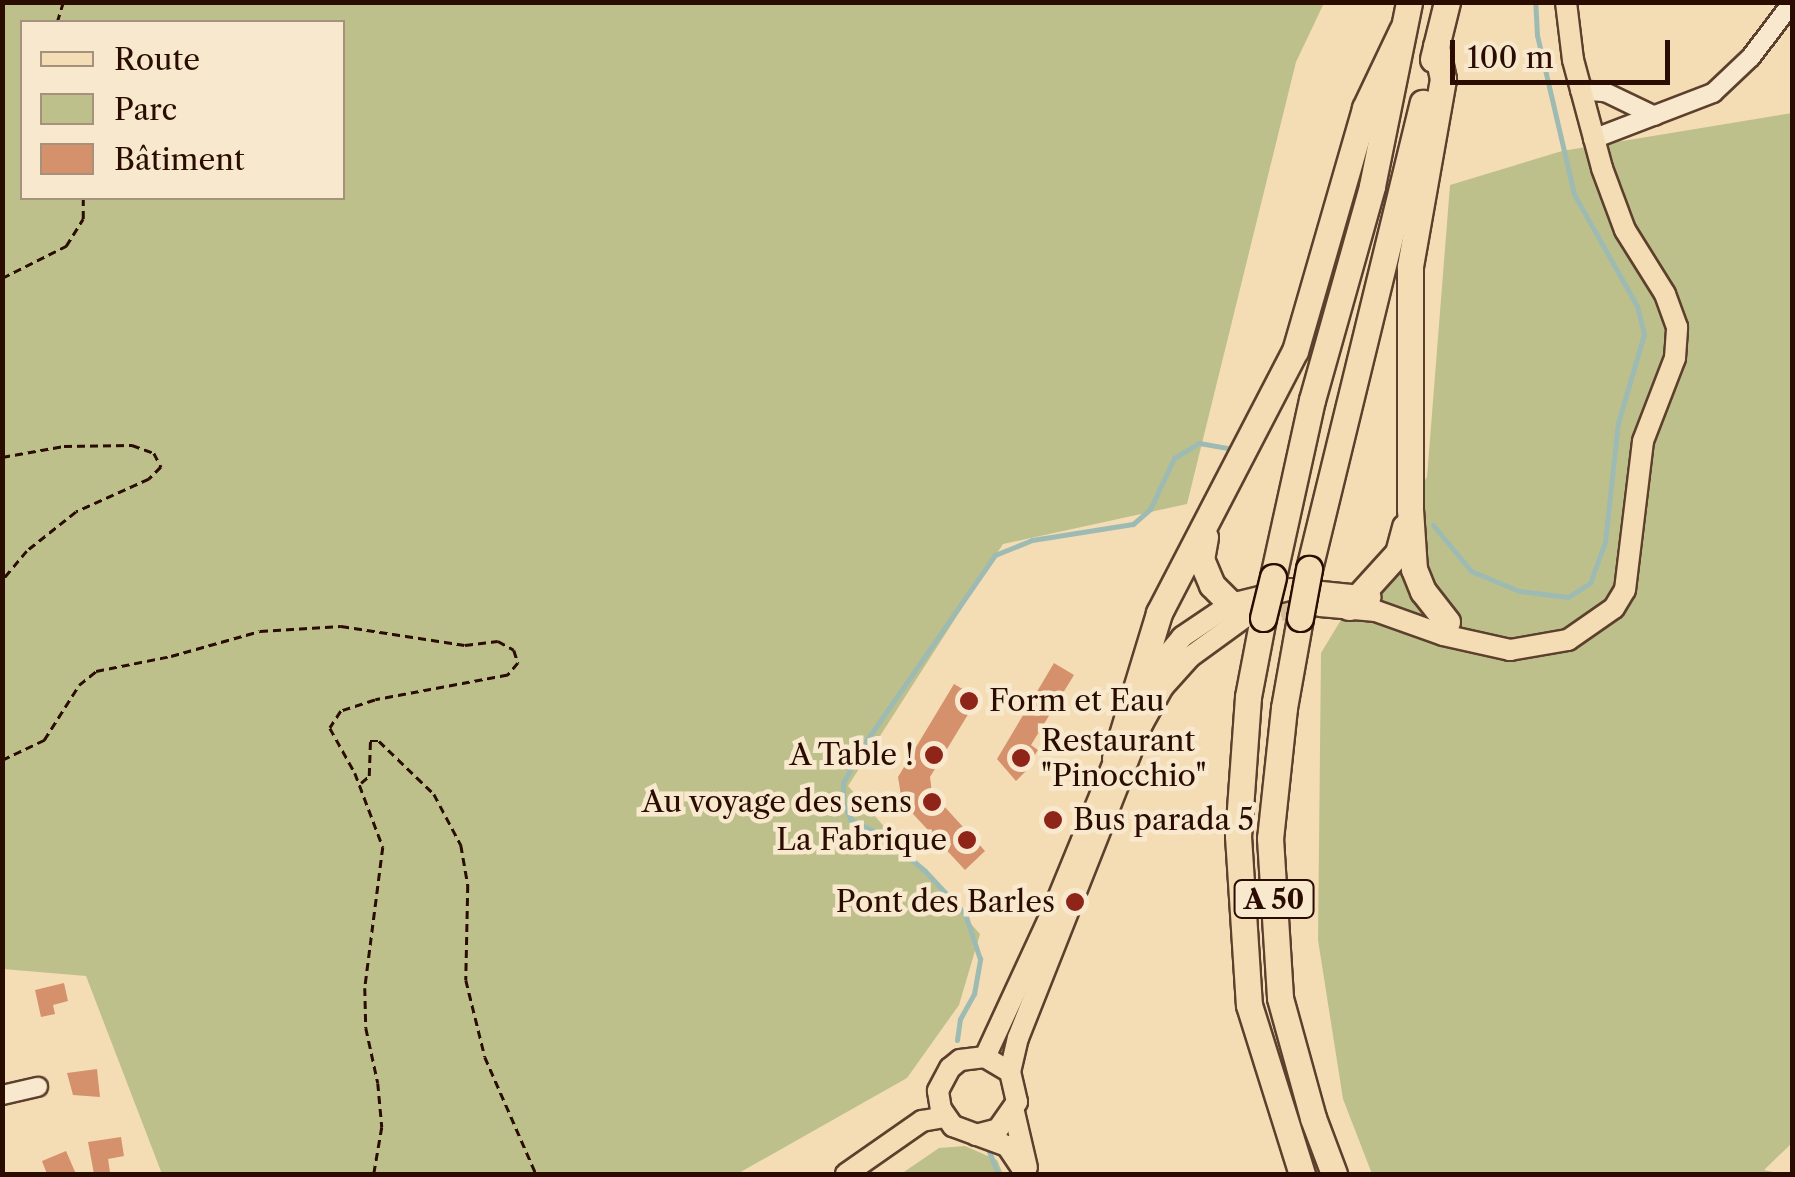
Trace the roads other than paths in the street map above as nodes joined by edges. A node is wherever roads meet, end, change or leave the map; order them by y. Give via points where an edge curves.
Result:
1 (1410, 2) edge
2 (1447, 2) edge
3 (1566, 2) edge
4 (1792, 3) edge
5 (1402, 30) junction
6 (1436, 46) junction
7 (1580, 90) junction
8 (1656, 116) junction
9 (1593, 139) junction
10 (1410, 508) junction
11 (1207, 527) junction
12 (1314, 596) junction
13 (1356, 601) junction
14 (1246, 609) junction
15 (1447, 622) junction
16 (1486, 645) junction
17 (1115, 758) junction
18 (1060, 916) junction
19 (985, 1057) junction
20 (1010, 1072) junction
21 (38, 1087) dead end
22 (938, 1091) junction
23 (2, 1094) edge
24 (1014, 1112) junction
25 (945, 1118) junction
26 (976, 1135) junction
27 (898, 1137) junction
28 (846, 1174) edge
29 (1027, 1174) edge
30 (1302, 1174) edge
31 (1334, 1174) edge

1 - 5 highway, A 50
2 - 6 highway, A 50
3 - 7 main road
4 - 8 street via 1730,80 1693,104
5 - 11 highway via 1365,108 1295,351
5 - 14 highway, A 50, bridge via 1372,186 1312,400 1273,576
6 - 10 highway via 1442,79 1410,266
6 - 12 highway, A 50
7 - 8 street via 1604,92
7 - 9 main road
8 - 9 street
9 - 16 main road via 1625,230 1665,294 1677,327 1674,358 1640,457 1625,590 1614,608 1568,640 1510,650
10 - 13 highway via 1398,553
10 - 15 highway via 1414,569
11 - 14 highway via 1201,559 1212,585
11 - 17 highway via 1159,613
12 - 13 main road
12 - 14 main road, bridge
12 - 31 highway, A 50 via 1284,708 1270,838 1278,981 1312,1118
13 - 15 main road
13 - 16 main road
14 - 17 main road via 1182,637 1158,666
14 - 18 main road via 1163,687
14 - 30 highway, A 50 via 1248,697 1238,836 1249,1005
15 - 16 main road
17 - 18 main road
18 - 19 main road
18 - 20 main road
19 - 20 main road
19 - 22 main road via 960,1060
20 - 24 main road
21 - 23 street
22 - 25 main road
22 - 27 main road
24 - 26 main road via 998,1129
24 - 29 main road
25 - 26 main road
25 - 27 main road via 922,1121
26 - 29 main road via 1006,1146
27 - 28 main road

